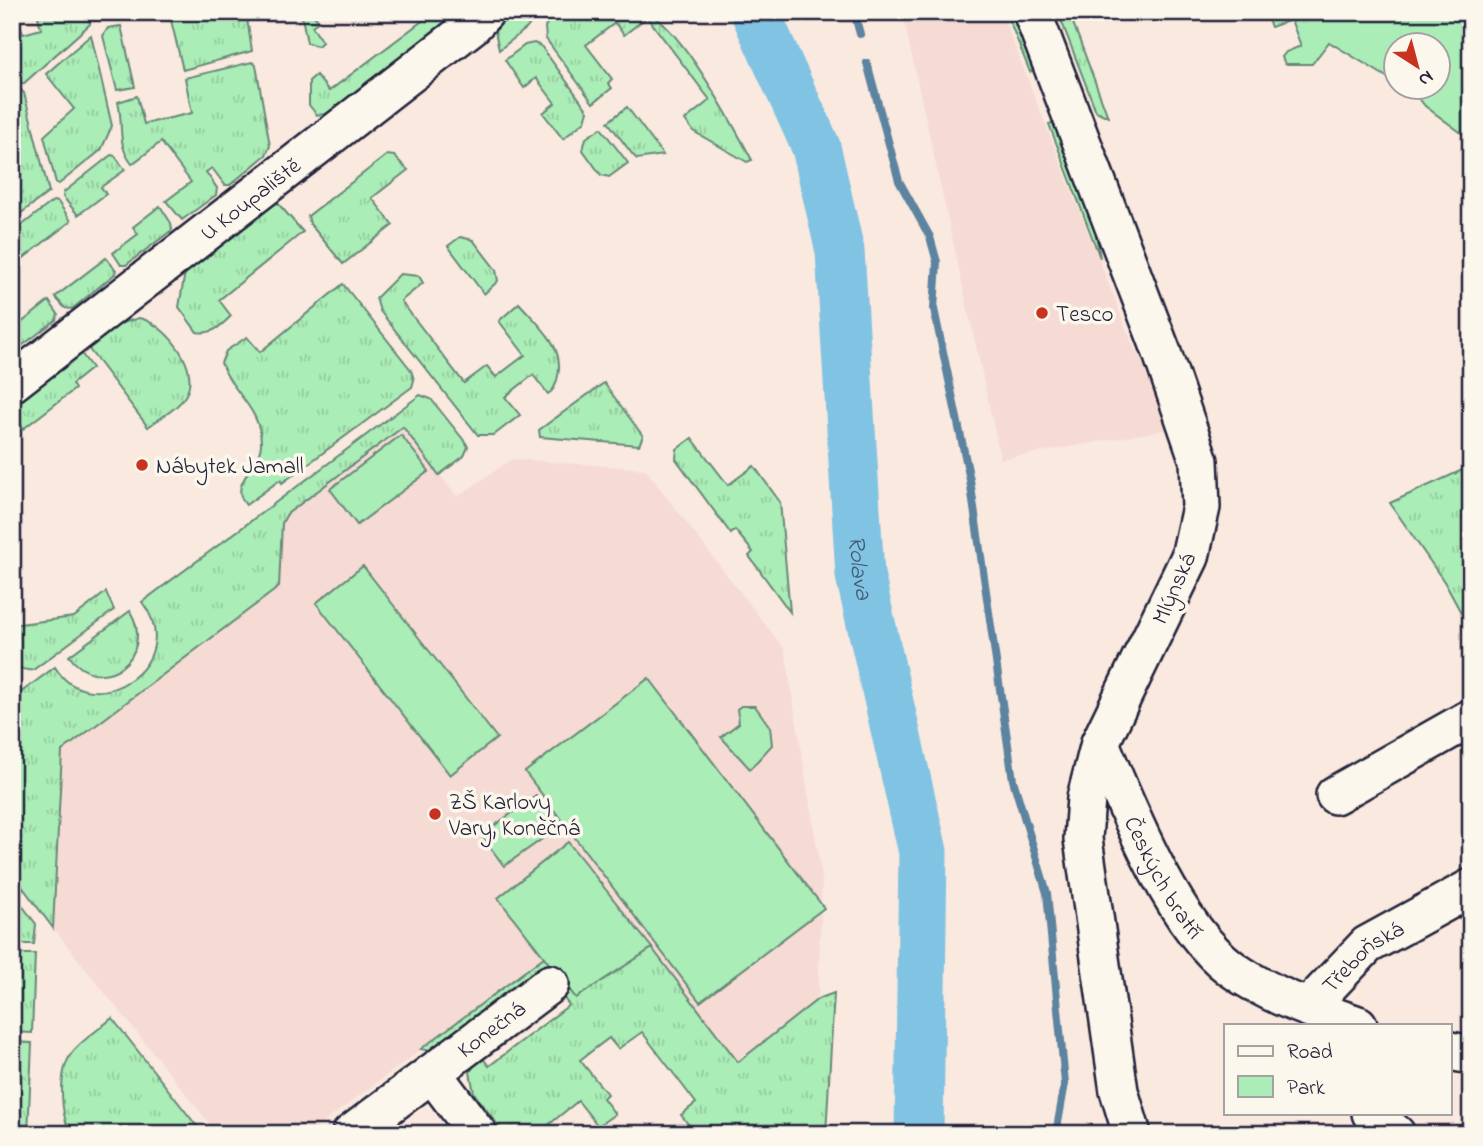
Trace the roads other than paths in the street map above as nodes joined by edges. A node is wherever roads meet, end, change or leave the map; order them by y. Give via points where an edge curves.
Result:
1 (485, 12) edge
2 (1032, 12) edge
3 (12, 383) edge
4 (1471, 718) edge
5 (1100, 743) junction
6 (1335, 795) dead end
7 (1471, 888) edge
8 (550, 984) dead end
9 (1298, 1016) edge
10 (1351, 1024) edge
11 (1452, 1051) edge
12 (1471, 1055) edge
13 (432, 1073) junction
14 (1372, 1114) edge
15 (351, 1134) edge
16 (478, 1134) edge
17 (1132, 1134) edge
18 (1396, 1134) edge

1 - 3 street, U Koupaliště
2 - 5 street, Mlýnská via 1199,461 1201,507 1190,557
4 - 6 street
5 - 9 street, Českých bratří via 1166,887 1208,946 1229,967
5 - 17 street, Mlýnská via 1086,798 1083,839 1119,1091
7 - 9 street, Třeboňská via 1367,945
8 - 13 street, Konečná
9 - 10 street, Třeboňská
11 - 12 street
13 - 15 street, Konečná
13 - 16 street
14 - 18 street

